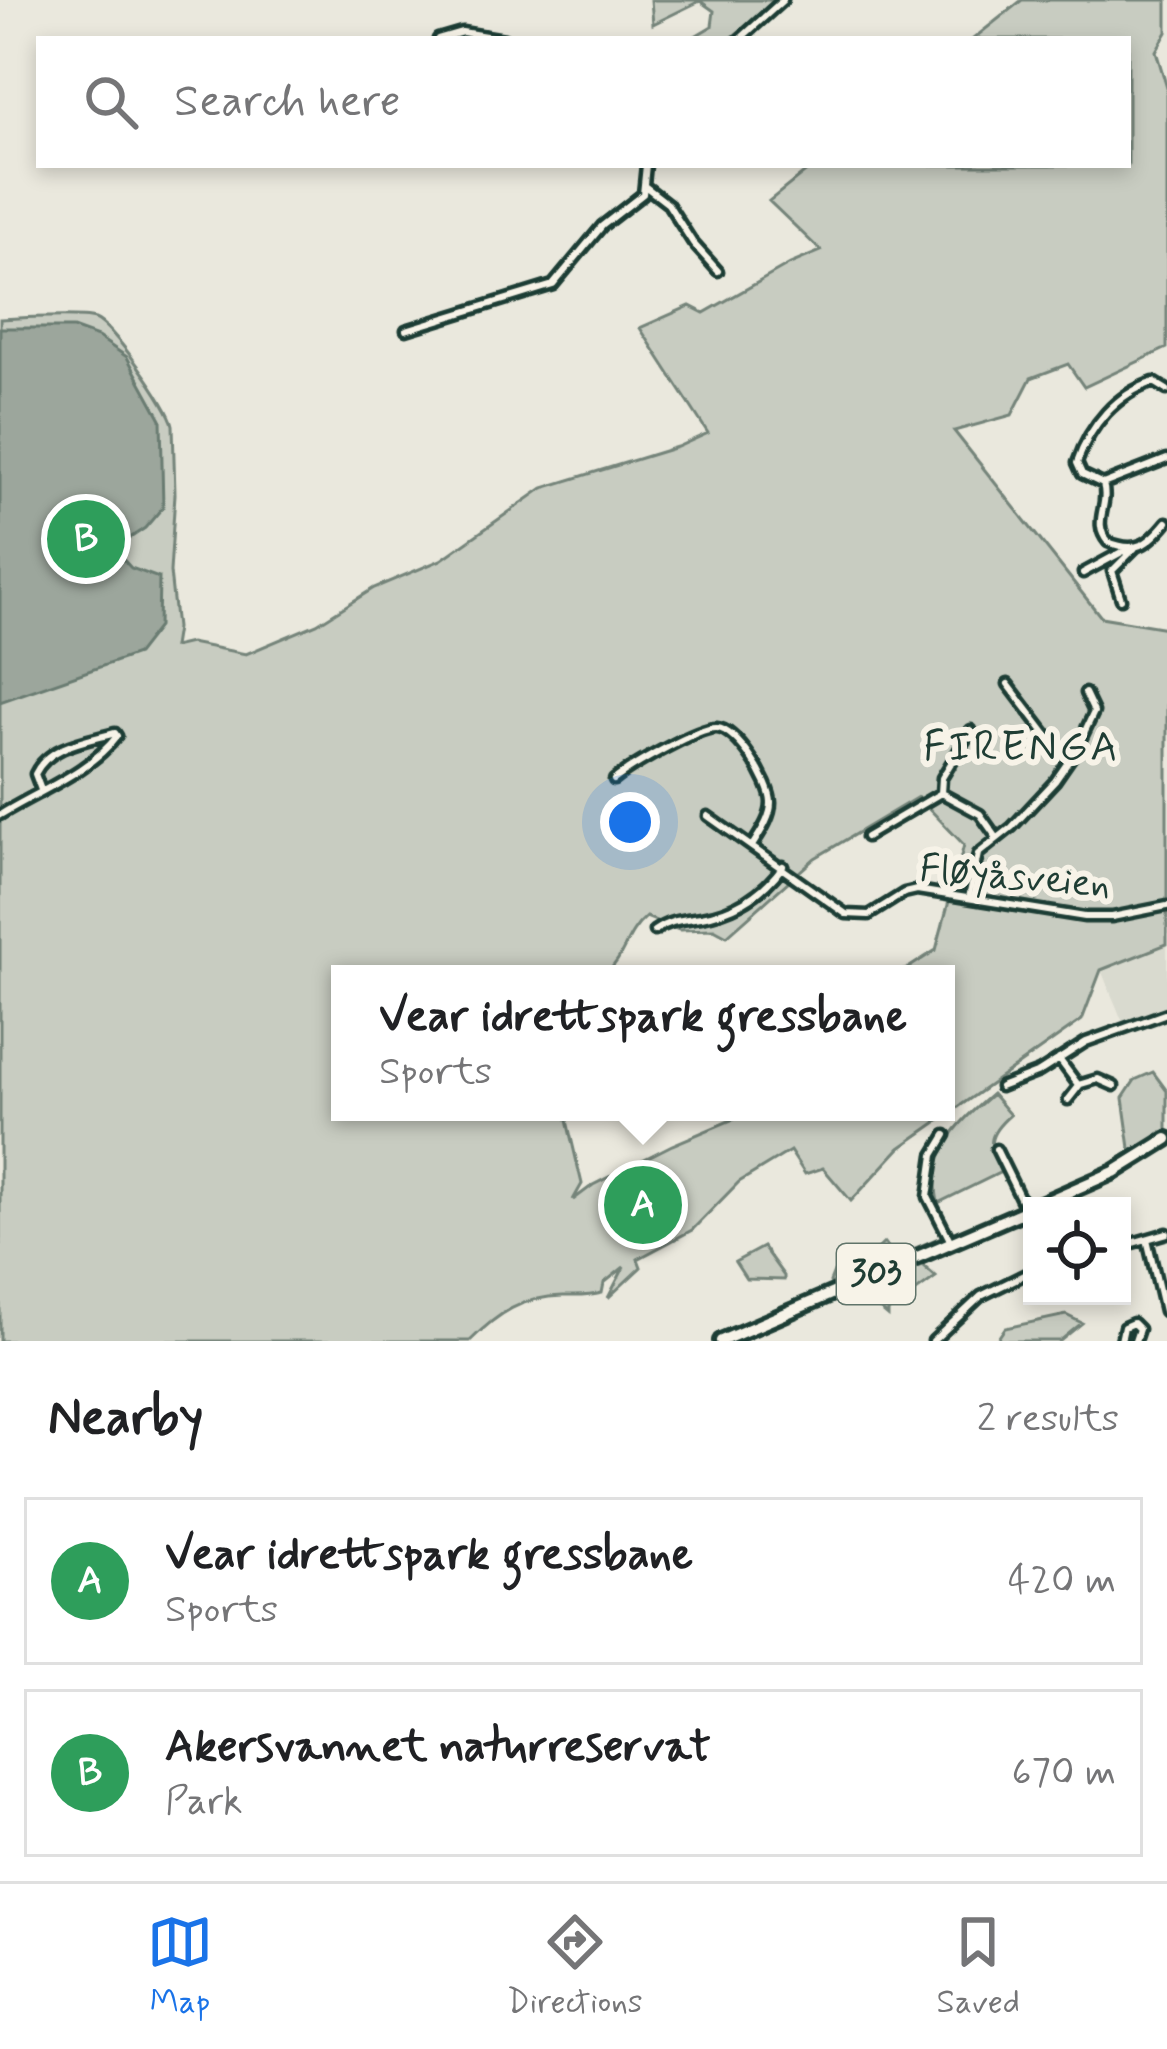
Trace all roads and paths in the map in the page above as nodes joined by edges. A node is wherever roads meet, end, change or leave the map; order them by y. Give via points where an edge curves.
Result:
1 (783, 0) edge
2 (448, 36) edge
3 (486, 36) edge
4 (743, 36) edge
5 (646, 168) edge
6 (646, 187) junction
7 (718, 271) dead end
8 (406, 330) dead end
9 (1167, 390) edge
10 (1167, 459) edge
11 (1103, 484) junction
12 (1167, 522) edge
13 (1132, 548) junction
14 (1083, 573) dead end
15 (1121, 599) dead end
16 (1008, 684) dead end
17 (1085, 693) dead end
18 (971, 730) dead end
19 (1071, 758) junction
20 (614, 780) dead end
21 (41, 790) junction
22 (940, 793) junction
23 (0, 815) edge
24 (708, 816) dead end
25 (866, 837) dead end
26 (998, 838) junction
27 (752, 846) junction
28 (783, 866) junction
29 (969, 898) junction
30 (1167, 906) edge
31 (654, 931) dead end
32 (1167, 1012) edge
33 (1059, 1059) junction
34 (1078, 1085) junction
35 (1114, 1086) dead end
36 (1000, 1087) dead end
37 (1068, 1100) dead end
38 (946, 1135) dead end
39 (1167, 1138) edge
40 (996, 1149) dead end
41 (1024, 1197) edge
42 (1056, 1197) edge
43 (1023, 1211) edge
44 (1167, 1234) edge
45 (1147, 1239) junction
46 (951, 1242) junction
47 (1131, 1243) edge
48 (1023, 1275) edge
49 (1163, 1311) dead end
50 (721, 1341) edge
51 (933, 1341) edge
52 (1121, 1341) edge
53 (1135, 1341) edge

1 - 4 street
2 - 3 street
5 - 6 street
6 - 7 street
6 - 8 street via 553,285
9 - 11 street via 1149,383 1108,410 1077,463
10 - 11 street
11 - 13 street via 1102,533
12 - 13 street via 1153,540
13 - 14 street
13 - 15 street via 1112,571
16 - 19 street
17 - 19 street via 1094,712
18 - 22 street
19 - 26 street
20 - 27 street via 704,732 726,731 770,794 769,816
21 - 21 street via 84,765 115,733 74,742 39,765
21 - 23 street
22 - 25 street
22 - 26 street via 980,814
24 - 27 street
26 - 29 street via 975,860
27 - 28 street
28 - 29 street, Fløyåsveien via 841,912 863,916 911,891
28 - 31 street via 746,902
29 - 30 street, Fløyåsveien via 1084,917
32 - 33 street
33 - 34 street
33 - 36 street
34 - 35 street via 1098,1079
34 - 37 street
38 - 46 street via 928,1197
39 - 42 main road, 303
40 - 41 street
43 - 46 main road, 303
44 - 45 street
45 - 47 street
45 - 49 street
46 - 50 main road, 303
48 - 51 street via 980,1296
52 - 53 street via 1133,1323

